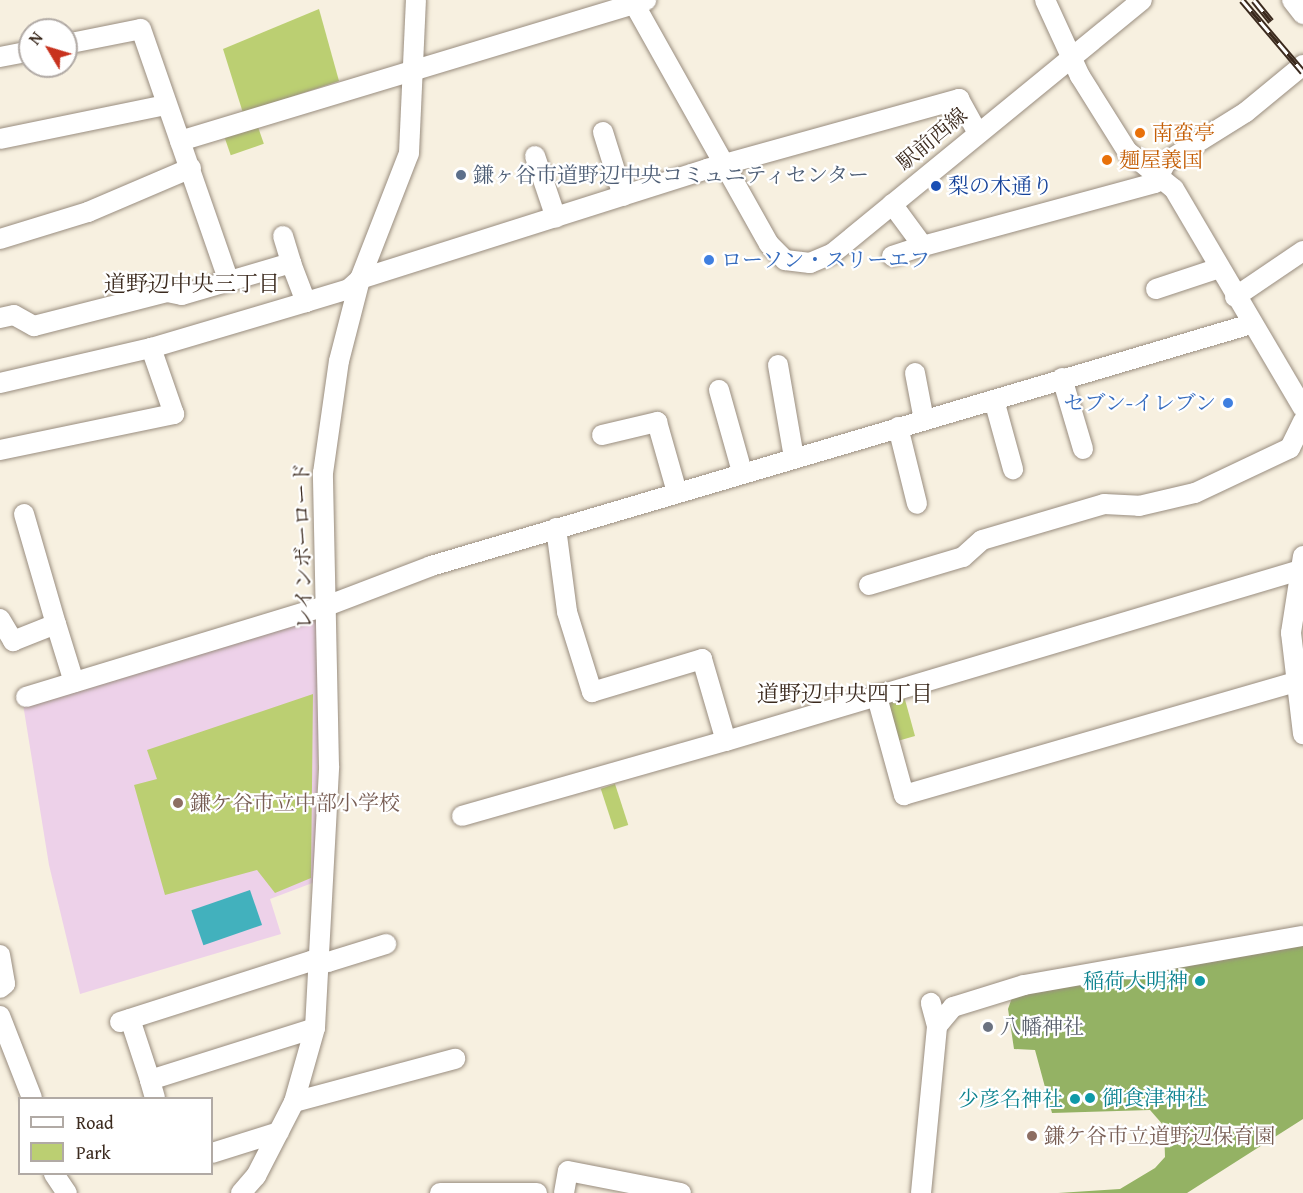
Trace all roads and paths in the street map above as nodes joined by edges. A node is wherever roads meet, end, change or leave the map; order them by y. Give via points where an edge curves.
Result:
1 (416, 0) edge
2 (1045, 0) edge
3 (1142, 0) edge
4 (1292, 0) edge
5 (638, 1) edge
6 (1303, 14) edge
7 (78, 42) edge
8 (18, 53) edge
9 (0, 57) edge
10 (1072, 57) junction
11 (1303, 65) edge
12 (410, 68) junction
13 (166, 105) junction
14 (603, 132) dead end
15 (977, 132) junction
16 (0, 139) edge
17 (180, 141) junction
18 (535, 156) dead end
19 (722, 165) junction
20 (191, 168) junction
21 (1159, 176) junction
22 (623, 196) junction
23 (892, 204) junction
24 (556, 218) junction
25 (283, 236) dead end
26 (0, 239) edge
27 (922, 246) junction
28 (1303, 251) edge
29 (892, 256) dead end
30 (291, 262) junction
31 (1219, 268) junction
32 (360, 279) junction
33 (229, 281) junction
34 (1156, 289) dead end
35 (1236, 297) junction
36 (306, 302) junction
37 (0, 318) edge
38 (1251, 324) junction
39 (151, 348) junction
40 (778, 365) dead end
41 (915, 373) dead end
42 (1062, 378) junction
43 (0, 383) edge
44 (719, 390) dead end
45 (994, 400) junction
46 (1303, 408) edge
47 (924, 420) junction
48 (1303, 421) edge
49 (898, 427) junction
50 (602, 435) dead end
51 (1083, 449) dead end
52 (0, 450) edge
53 (794, 458) junction
54 (1013, 469) dead end
55 (742, 472) junction
56 (677, 492) junction
57 (917, 504) dead end
58 (24, 514) dead end
59 (556, 528) junction
60 (1301, 563) edge
61 (869, 585) dead end
62 (329, 605) junction
63 (0, 619) edge
64 (56, 624) junction
65 (74, 682) junction
66 (1295, 682) junction
67 (26, 697) dead end
68 (877, 697) junction
69 (1303, 734) edge
70 (726, 741) junction
71 (462, 816) dead end
72 (1303, 936) edge
73 (386, 944) dead end
74 (0, 955) edge
75 (321, 962) junction
76 (0, 988) edge
77 (931, 1003) dead end
78 (0, 1016) edge
79 (937, 1026) junction
80 (315, 1028) junction
81 (450, 1066) dead end
82 (153, 1089) edge
83 (32, 1097) edge
84 (294, 1102) junction
85 (279, 1132) junction
86 (213, 1153) edge
87 (55, 1175) edge
88 (67, 1193) edge
89 (241, 1193) edge
90 (440, 1193) edge
91 (537, 1193) edge
92 (564, 1193) edge
93 (681, 1193) edge
94 (921, 1193) edge

1 - 12 street, レインボーロード
2 - 10 street
3 - 10 street, 駅前西線
4 - 6 street
5 - 12 street
5 - 19 street, 駅前西線
7 - 13 street via 141,29
8 - 9 street
10 - 15 street, 駅前西線
10 - 21 street via 1127,151
11 - 21 street via 1246,112 1166,162
12 - 17 street
12 - 32 street, レインボーロード via 409,153
13 - 16 street
13 - 17 street
14 - 22 street
15 - 19 street via 966,97
15 - 23 street, 駅前西線
17 - 20 street
18 - 24 street
19 - 22 street
19 - 23 street, 駅前西線 via 769,244 785,260 810,263 833,253
20 - 26 street via 88,212
20 - 33 street
21 - 27 street via 1155,183
21 - 31 street via 1174,189
22 - 24 street
23 - 27 street
24 - 32 street
25 - 30 street
27 - 29 street
28 - 35 street
30 - 33 street
30 - 36 street
31 - 34 street
31 - 35 street
32 - 36 street via 349,289
32 - 62 street, レインボーロード via 339,361 323,473
33 - 37 street via 34,326 14,315
35 - 38 street
36 - 39 street
38 - 42 street
38 - 46 street
39 - 43 street
39 - 52 street via 174,414
40 - 53 street
41 - 47 street
42 - 45 street
42 - 51 street
44 - 55 street
45 - 47 street
45 - 54 street
47 - 49 street
48 - 61 street via 1290,448 1195,493 1139,506 1104,504 982,540 963,556
49 - 53 street
49 - 57 street
50 - 56 street via 657,422
53 - 55 street
55 - 56 street
56 - 59 street
58 - 64 street
59 - 62 street via 431,566
59 - 70 street via 567,612 592,692 702,660
60 - 66 street via 1291,633
60 - 68 street
62 - 65 street
62 - 75 street, レインボーロード
63 - 64 street via 13,640
64 - 65 street
65 - 67 street
66 - 68 street via 904,795
66 - 69 street
68 - 70 street
70 - 71 street
72 - 79 street via 1024,985 953,1007
73 - 75 street
74 - 76 street via 4,984
75 - 80 street, レインボーロード
75 - 82 street via 125,1021
77 - 79 street
78 - 83 street
79 - 94 street
80 - 82 street
80 - 84 street, レインボーロード
81 - 84 street
84 - 85 street, レインボーロード
85 - 86 street
85 - 89 street, レインボーロード
87 - 88 street
90 - 91 street
92 - 93 street via 568,1171

